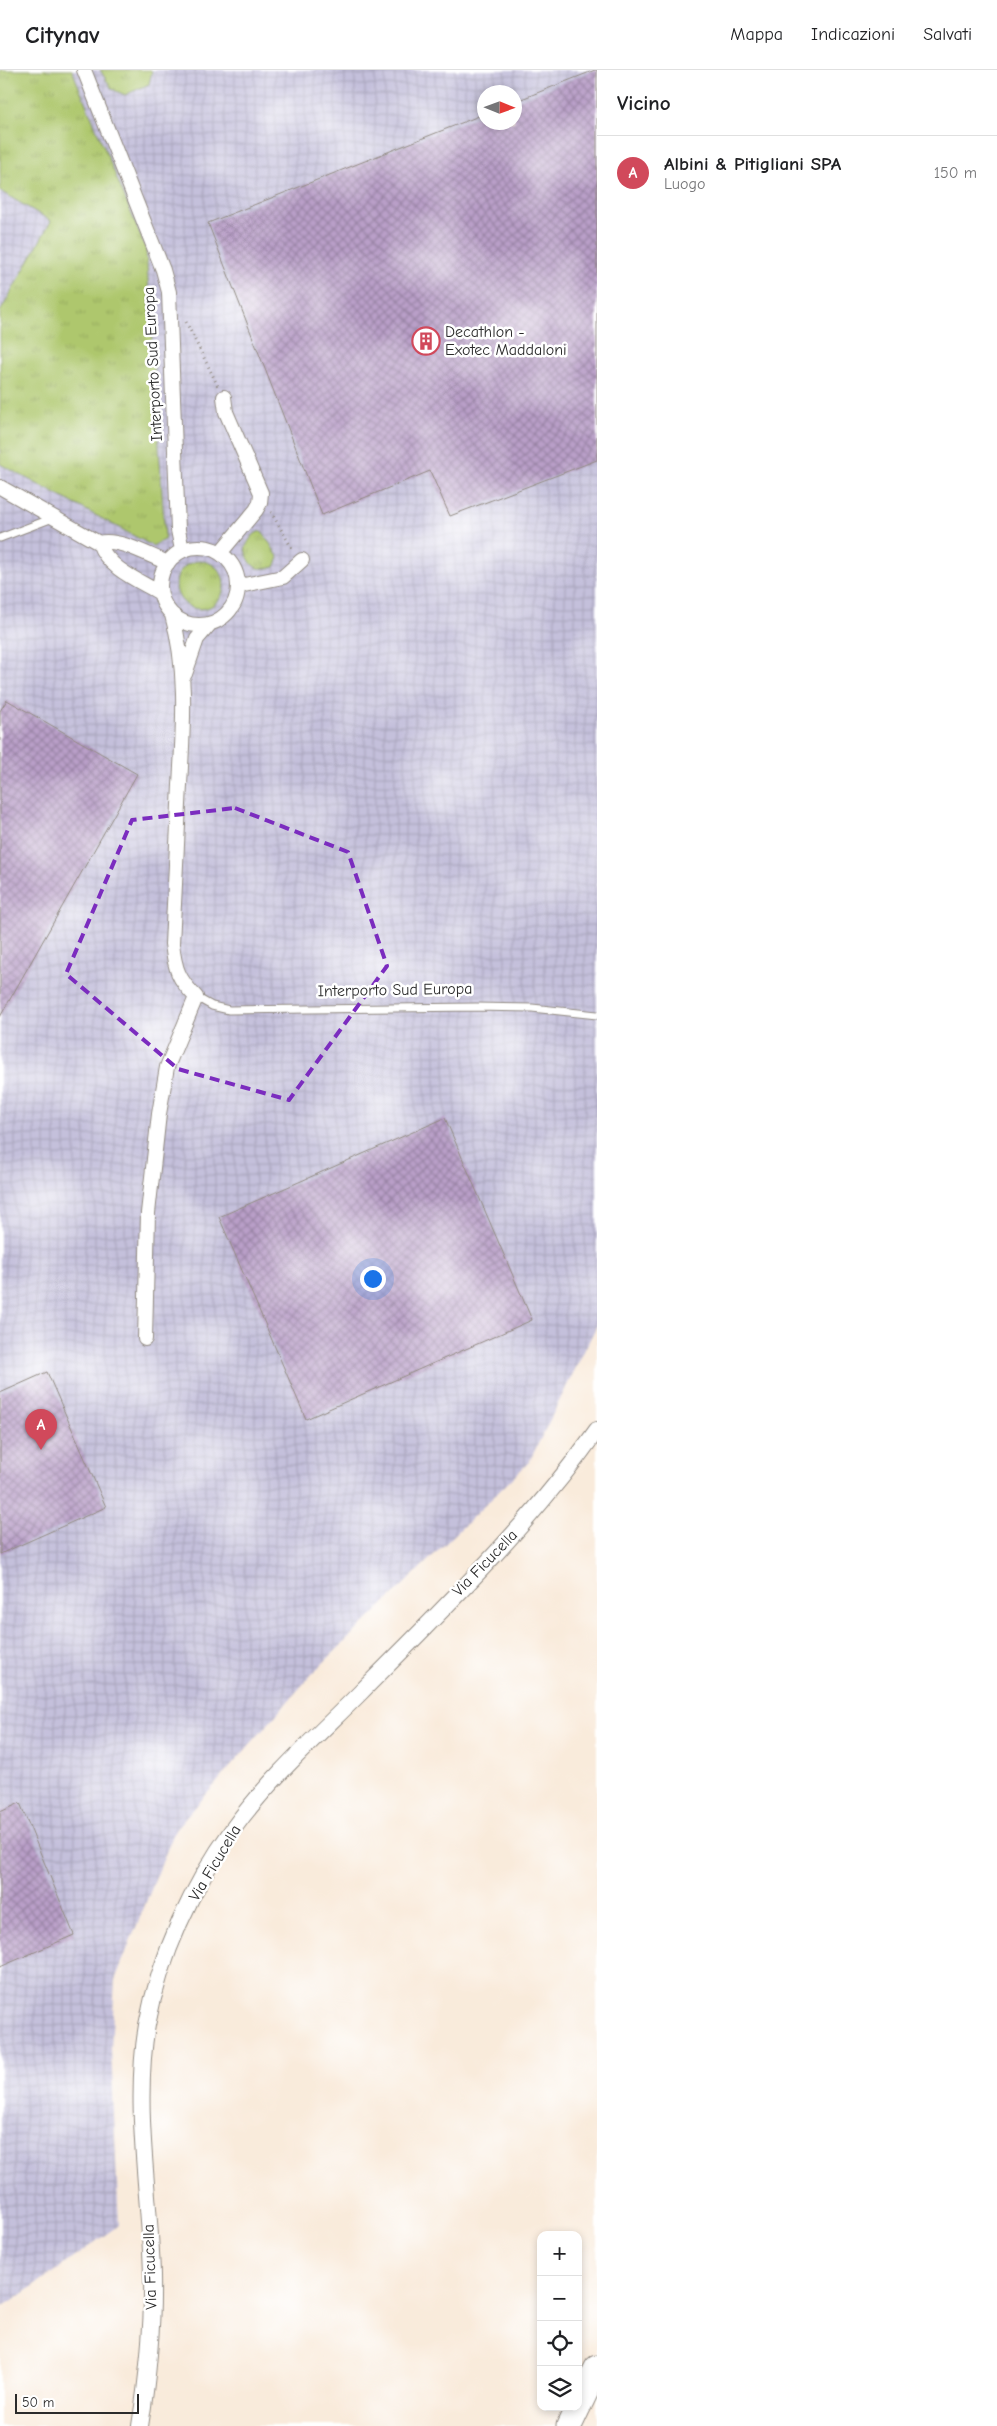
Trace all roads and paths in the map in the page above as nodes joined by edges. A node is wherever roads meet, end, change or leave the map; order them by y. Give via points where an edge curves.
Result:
1 (84, 70) edge
2 (185, 321) dead end
3 (224, 397) joint
4 (0, 487) edge
5 (260, 493) junction
6 (54, 518) junction
7 (0, 538) edge
8 (99, 543) junction
9 (182, 550) junction
10 (220, 553) junction
11 (302, 560) joint
12 (168, 563) junction
13 (238, 586) junction
14 (160, 593) junction
15 (172, 615) junction
16 (209, 625) junction
17 (183, 679) junction
18 (196, 997) junction
19 (597, 1015) edge
20 (145, 1339) dead end
21 (597, 1430) edge
22 (597, 2368) edge
23 (582, 2399) edge
24 (576, 2411) edge
25 (140, 2426) edge
26 (569, 2426) edge

1 - 9 street, Interporto Sud Europa via 169,292 178,530
2 - 3 path
3 - 5 street via 226,412
4 - 6 street
5 - 10 street via 256,510
5 - 11 path
6 - 7 lane
6 - 8 street
8 - 12 street via 107,540 118,543
8 - 14 street via 111,564
9 - 10 street via 208,547
9 - 12 street
10 - 13 street via 230,561
11 - 13 street via 283,577
12 - 14 street via 160,580
13 - 16 street via 230,611
14 - 15 street
15 - 16 street via 196,626
15 - 17 street, Interporto Sud Europa via 178,635
16 - 17 street, Interporto Sud Europa via 197,639
17 - 18 street, Interporto Sud Europa via 172,944 175,966 182,983
18 - 19 lane, Interporto Sud Europa via 212,1006 229,1010 476,1007 532,1008
18 - 20 street via 167,1067 158,1114 148,1213
21 - 25 street, Via Ficucella via 540,1504 495,1555 314,1737 258,1798 232,1830 180,1922 158,1980 147,2027 143,2072 142,2128 152,2275 151,2330
22 - 23 highway
24 - 26 highway

